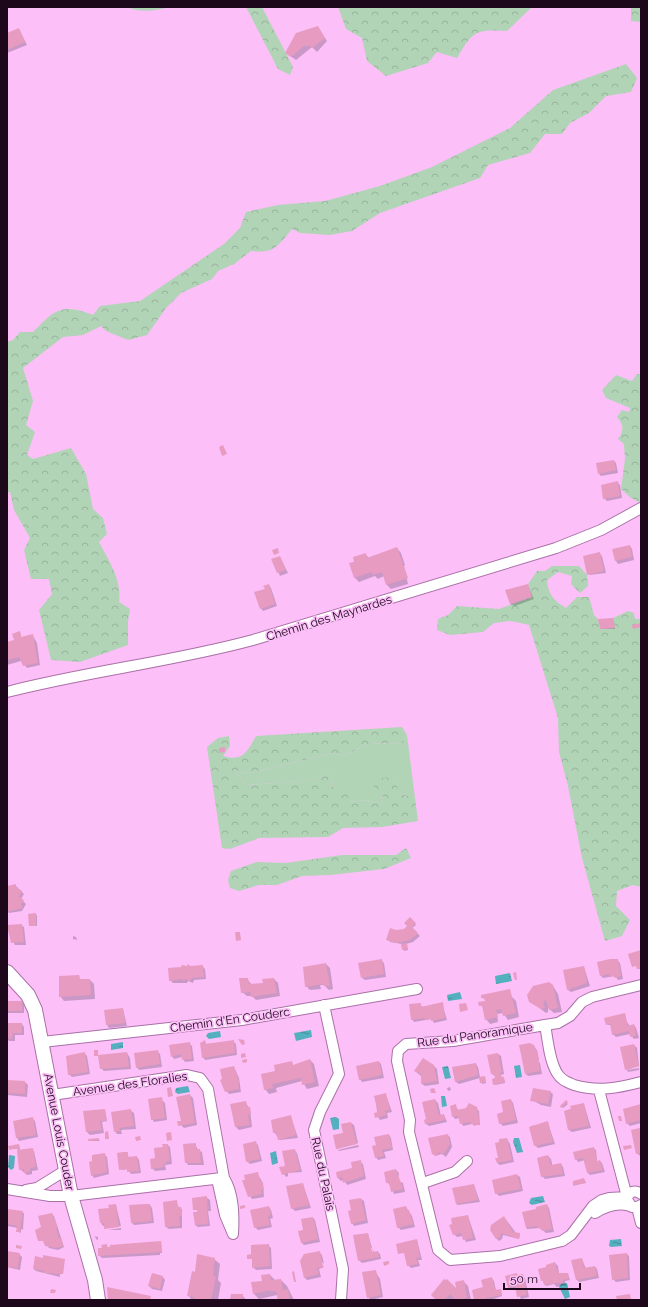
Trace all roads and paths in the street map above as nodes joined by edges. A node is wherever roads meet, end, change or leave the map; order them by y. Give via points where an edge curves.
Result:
1 (641, 508) edge
2 (7, 692) edge
3 (7, 972) edge
4 (641, 985) edge
5 (417, 988) dead end
6 (324, 1006) junction
7 (545, 1025) junction
8 (42, 1042) junction
9 (641, 1082) edge
10 (599, 1090) junction
11 (52, 1094) junction
12 (467, 1160) dead end
13 (66, 1170) junction
14 (623, 1179) junction
15 (423, 1183) junction
16 (7, 1189) edge
17 (20, 1191) junction
18 (638, 1193) edge
19 (71, 1196) junction
20 (609, 1198) junction
21 (634, 1204) edge
22 (585, 1218) junction
23 (641, 1223) edge
24 (98, 1300) edge
25 (341, 1300) edge

1 - 2 street, Chemin des Maynardes via 602,530 556,548 253,640 217,650
3 - 8 street, Avenue Louis Couder via 32,1002
4 - 7 street, Rue du Panoramique via 592,996 582,1002 570,1016 558,1023
5 - 6 street, Chemin d'En Couderc
6 - 8 street, Chemin d'En Couderc via 242,1020
6 - 25 street, Rue du Palaïs via 339,1074 314,1130 343,1269
7 - 10 street, Rue du Panoramique via 556,1073 563,1081
7 - 15 street, Rue du Panoramique via 453,1041 406,1044 398,1051 397,1061 410,1120 409,1132 419,1177
8 - 11 street, Avenue Louis Couder
9 - 10 street, Rue du Panoramique
10 - 14 street
11 - 13 street, Avenue Louis Couder
11 - 19 street, Avenue des Floralies via 187,1075 200,1078 208,1089 221,1179
12 - 15 street via 455,1172
13 - 17 street via 38,1188
13 - 19 street, Avenue Louis Couder
14 - 18 street
14 - 20 street, Rue du Panoramique
14 - 21 street
15 - 22 street, Rue du Panoramique via 438,1250 450,1260 500,1256 551,1244 571,1235
16 - 17 street, Avenue des Floralies
17 - 19 street, Avenue des Floralies via 50,1196
18 - 21 street via 629,1194
19 - 24 street, Avenue Louis Couder via 95,1280
20 - 21 street, Rue du Panoramique
20 - 22 street, Rue du Panoramique via 593,1206
21 - 22 street, Rue du Panoramique via 606,1206
21 - 23 street

